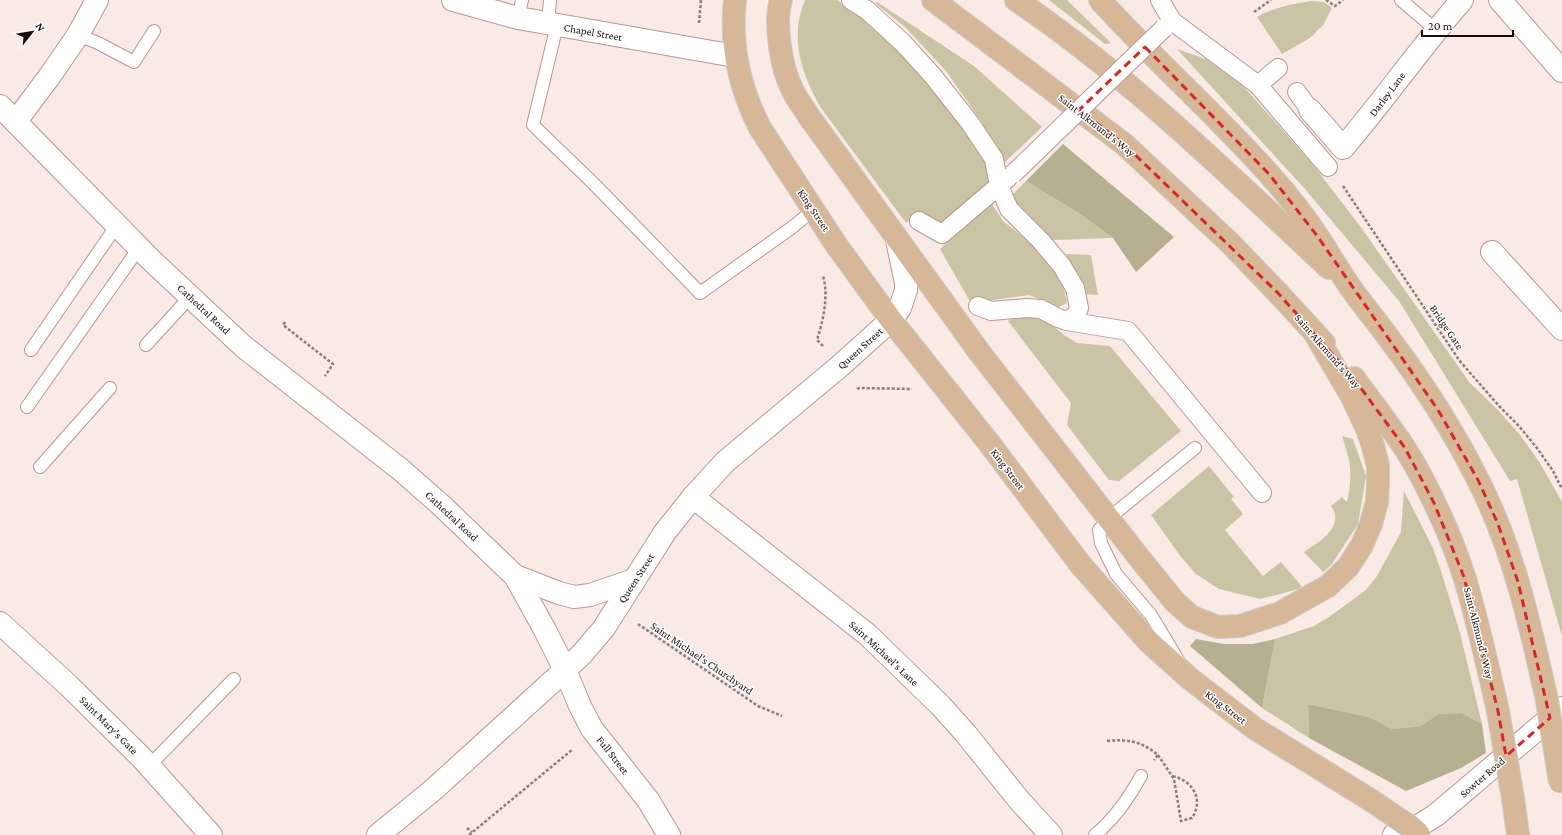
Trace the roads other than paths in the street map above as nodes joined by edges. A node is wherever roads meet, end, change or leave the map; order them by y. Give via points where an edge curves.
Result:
1 (97, 0) edge
2 (453, 0) edge
3 (550, 0) edge
4 (735, 0) edge
5 (781, 0) edge
6 (851, 0) edge
7 (933, 0) edge
8 (1016, 0) edge
9 (1100, 0) edge
10 (1160, 0) edge
11 (1402, 0) edge
12 (1462, 0) edge
13 (1500, 0) edge
14 (520, 9) edge
15 (552, 25) junction
16 (1168, 25) junction
17 (1436, 30) junction
18 (154, 31) dead end
19 (78, 34) junction
20 (735, 56) junction
21 (1559, 62) edge
22 (1278, 68) dead end
23 (1258, 85) junction
24 (1297, 92) dead end
25 (0, 106) edge
26 (1310, 110) joint
27 (16, 122) junction
28 (1328, 167) road end
29 (999, 186) junction
30 (814, 210) junction
31 (919, 221) dead end
32 (117, 225) junction
33 (897, 240) junction
34 (140, 248) junction
35 (1492, 252) dead end
36 (1353, 290) junction
37 (191, 296) junction
38 (978, 306) dead end
39 (891, 320) junction
40 (1067, 321) junction
41 (1562, 329) edge
42 (1314, 332) junction
43 (146, 345) dead end
44 (32, 350) dead end
45 (110, 388) dead end
46 (27, 407) dead end
47 (1195, 448) dead end
48 (40, 467) dead end
49 (1262, 493) dead end
50 (693, 497) junction
51 (1108, 518) junction
52 (516, 576) junction
53 (634, 580) junction
54 (0, 623) edge
55 (566, 670) junction
56 (1189, 678) junction
57 (234, 679) dead end
58 (1554, 704) edge
59 (149, 766) junction
60 (1141, 776) road end
61 (1561, 788) edge
62 (211, 835) edge
63 (378, 835) edge
64 (669, 835) edge
65 (1051, 835) edge
66 (1095, 835) edge
67 (1394, 835) edge
68 (1418, 835) edge
69 (1518, 835) edge

1 - 19 street
2 - 14 street, Chapel Street
3 - 15 lane
4 - 20 main road, King Street
5 - 33 main road via 778,40 791,88
6 - 29 street via 867,10 903,43 933,76 994,159
7 - 42 main road, Saint Alkmund's Way via 1124,144 1230,244
8 - 36 main road via 1080,46 1163,114
9 - 36 main road via 1269,174 1318,237
10 - 16 street
11 - 17 lane
12 - 17 street, Darley Lane
13 - 21 street
14 - 15 street, Chapel Street
15 - 20 street, Chapel Street
15 - 30 lane via 533,125 700,293
16 - 23 street
16 - 29 street, bridge
17 - 26 street, Darley Lane via 1343,148
18 - 19 lane via 134,62
19 - 27 street
20 - 30 main road, King Street via 750,109
22 - 23 street
23 - 28 street
24 - 26 street
25 - 27 street, Cathedral Road
27 - 32 street, Cathedral Road
29 - 31 street via 942,234
29 - 40 street via 1009,208 1062,266 1075,288 1079,308 1076,315
30 - 39 main road, King Street
32 - 34 street, Cathedral Road
32 - 44 lane
33 - 39 street, Queen Street via 906,290 900,308
33 - 51 main road
34 - 37 street, Cathedral Road
34 - 46 lane
35 - 41 street
36 - 58 main road via 1413,371 1478,480 1498,524 1518,582
37 - 43 lane
37 - 52 street, Cathedral Road via 244,347 406,474
38 - 40 street via 991,311 1041,309
39 - 50 street, Queen Street via 725,462
39 - 56 main road, King Street via 1089,575 1148,641
40 - 49 street via 1128,331
42 - 51 main road via 1336,366 1368,429 1378,466 1377,502 1362,545 1348,567 1328,586 1280,613 1240,626 1218,627 1192,617 1175,602
42 - 69 main road, Saint Alkmund's Way, bridge via 1386,421 1421,475 1448,536 1474,610 1498,711
45 - 48 lane
47 - 51 lane
50 - 53 street, Queen Street via 665,532
50 - 65 street, Saint Michael's Lane via 868,635 941,706
51 - 56 lane via 1099,530 1101,543 1116,574 1151,615
52 - 53 street, Cathedral Road via 574,597 590,595
52 - 55 street, Cathedral Road
53 - 55 street, Queen Street via 604,628
54 - 59 street, Saint Mary's Gate via 68,685
55 - 63 street, Queen Street via 433,790
55 - 64 street, Full Street via 580,706 595,732 648,800
56 - 68 main road, King Street, bridge via 1254,728 1369,799
57 - 59 lane
58 - 61 main road, bridge
58 - 67 street, Sowter Road via 1436,815 1420,825
59 - 62 street, Saint Mary's Gate
60 - 66 lane via 1110,822

